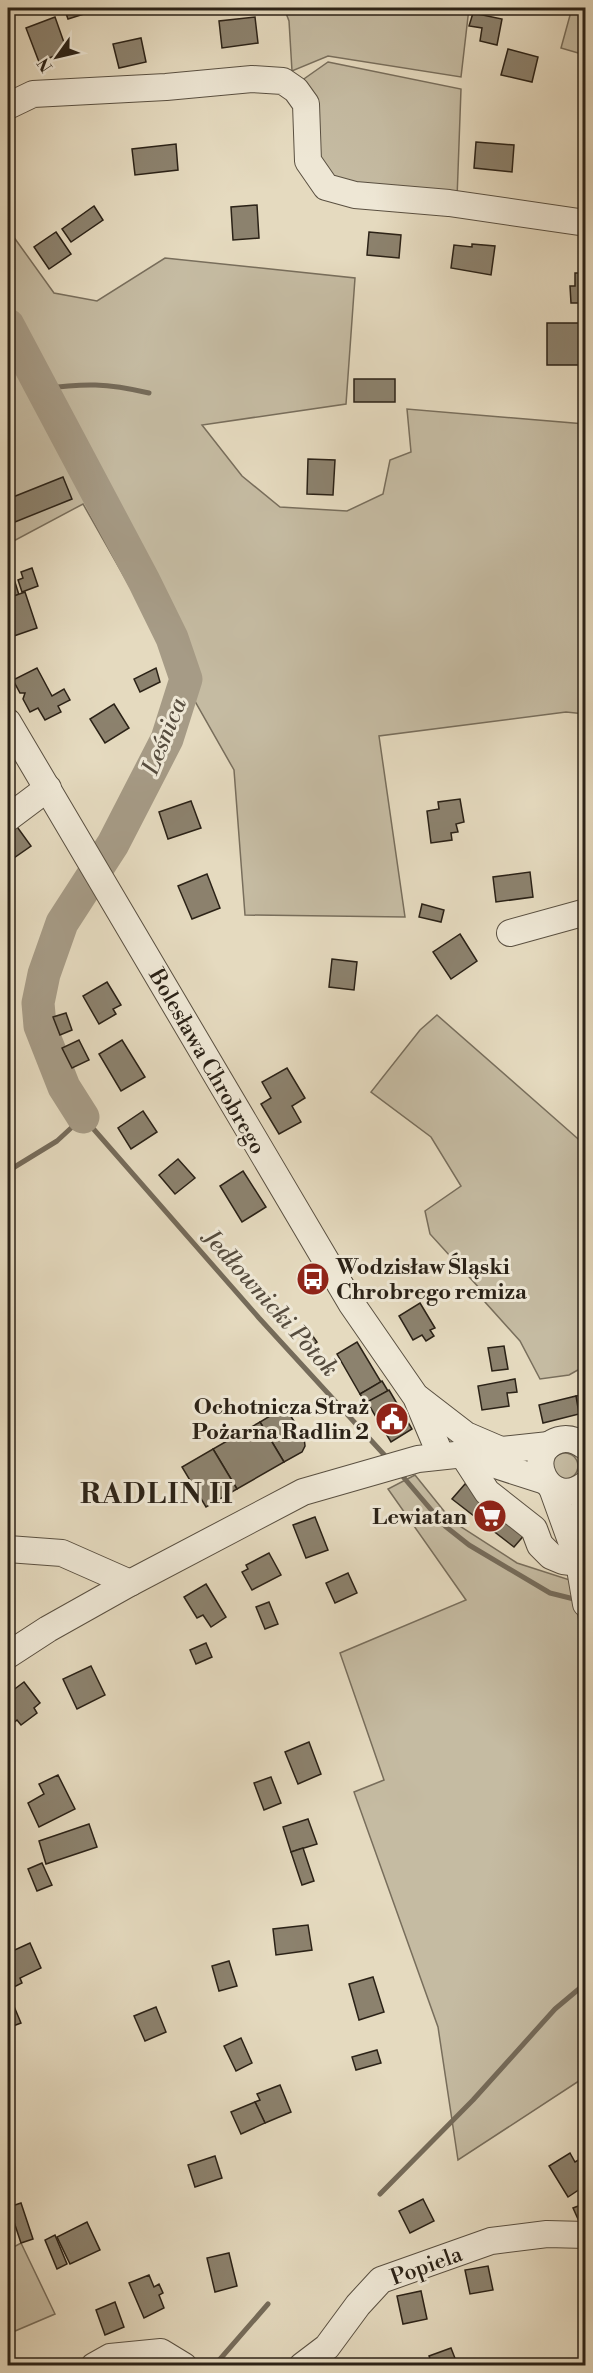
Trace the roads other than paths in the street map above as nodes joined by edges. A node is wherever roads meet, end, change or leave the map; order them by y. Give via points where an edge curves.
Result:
1 (8, 106) edge
2 (585, 223) edge
3 (8, 722) edge
4 (48, 788) junction
5 (8, 818) edge
6 (585, 912) edge
7 (510, 933) dead end
8 (416, 1397) junction
9 (582, 1440) edge
10 (549, 1445) junction
11 (501, 1451) junction
12 (440, 1457) junction
13 (548, 1484) junction
14 (585, 1484) edge
15 (585, 1490) edge
16 (8, 1549) edge
17 (130, 1583) junction
18 (582, 1583) edge
19 (8, 1655) edge
20 (585, 2235) edge
21 (94, 2366) edge
22 (184, 2366) edge
23 (302, 2366) edge

1 - 2 street via 33,94 252,79 283,81 306,104 308,161 326,187 355,195 449,203
3 - 4 street, Bolesława Chrobrego
4 - 5 street
4 - 8 street, Bolesława Chrobrego via 351,1303
6 - 7 street
8 - 11 street, Bolesława Chrobrego via 466,1435
8 - 12 street, Bolesława Chrobrego
9 - 10 street via 565,1439
10 - 11 street
10 - 13 street via 540,1466
11 - 12 street
12 - 13 street
12 - 17 street via 366,1472 303,1492
12 - 18 street, Bolesława Chrobrego via 534,1529 540,1545 563,1561
13 - 14 street via 566,1492
13 - 18 street
15 - 18 street
16 - 17 street via 62,1552
17 - 19 street
20 - 23 street, Popiela via 548,2234 491,2241 381,2280 327,2347
21 - 22 street via 110,2357 160,2352

